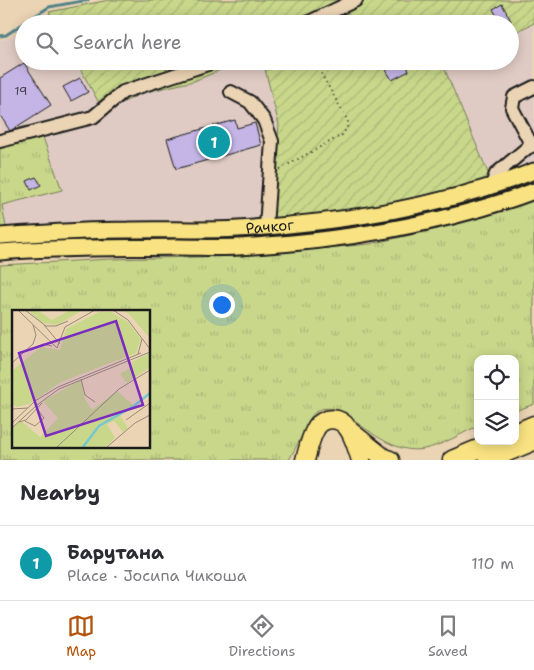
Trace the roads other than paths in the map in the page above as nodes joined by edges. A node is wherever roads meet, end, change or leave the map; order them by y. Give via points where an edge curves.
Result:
1 (356, 0) edge
2 (324, 15) edge
3 (190, 70) edge
4 (534, 87) edge
5 (231, 92) dead end
6 (0, 141) edge
7 (533, 145) edge
8 (534, 171) edge
9 (492, 185) junction
10 (534, 191) edge
11 (266, 227) junction
12 (0, 236) edge
13 (0, 252) edge
14 (534, 425) edge
15 (519, 431) edge
16 (351, 432) junction
17 (312, 437) junction
18 (534, 441) edge
19 (488, 445) edge
20 (305, 460) edge
21 (320, 460) edge
22 (361, 460) edge
23 (390, 460) edge
24 (452, 460) edge
25 (488, 460) edge

1 - 2 street
3 - 6 street via 123,92 93,117
4 - 7 street via 514,97 512,102 512,108
5 - 11 street via 250,102 264,120 272,142
7 - 9 street via 496,174
8 - 9 main road, Рачког
9 - 11 main road, Рачког via 390,211
10 - 13 main road, Рачког via 430,220 298,242 236,247
11 - 12 main road, Рачког
14 - 15 highway
16 - 17 highway via 342,422 327,420 316,427
16 - 22 highway
16 - 23 highway
17 - 20 highway
17 - 21 highway
18 - 25 highway
19 - 24 highway

